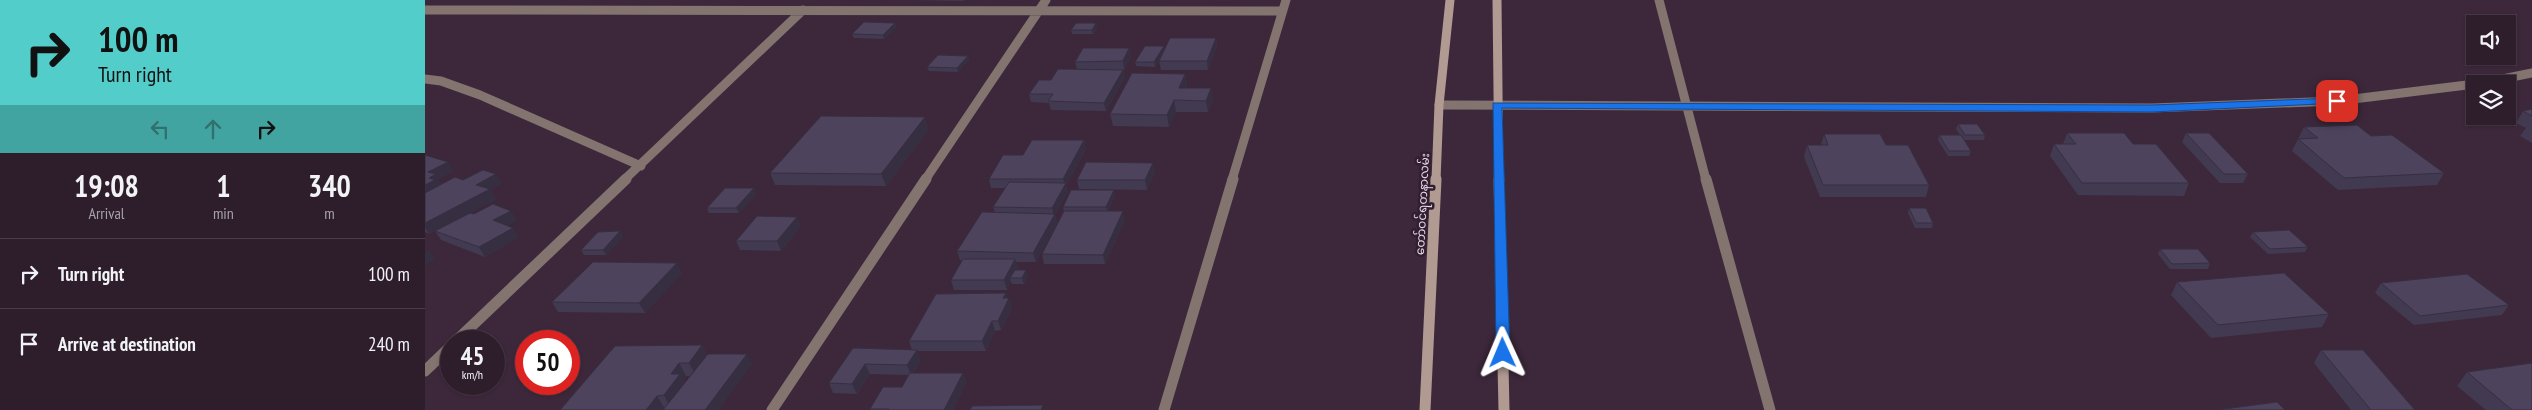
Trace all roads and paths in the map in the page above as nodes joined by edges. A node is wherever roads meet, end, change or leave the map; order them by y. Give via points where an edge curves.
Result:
1 (1046, 0) edge
2 (1286, 0) edge
3 (1450, 0) edge
4 (1497, 0) edge
5 (1659, 0) edge
6 (425, 10) edge
7 (803, 10) junction
8 (1039, 11) junction
9 (1282, 11) junction
10 (2532, 74) edge
11 (2516, 77) edge
12 (425, 79) edge
13 (2466, 85) edge
14 (1685, 104) junction
15 (1439, 105) junction
16 (1497, 105) junction
17 (641, 166) junction
18 (468, 330) edge
19 (440, 357) edge
20 (425, 371) edge
21 (772, 410) edge
22 (1164, 410) edge
23 (1425, 410) edge
24 (1504, 410) edge
25 (1771, 410) edge

1 - 8 street
2 - 9 street
3 - 15 main road, တော်ဝင်ရတနာလမ်း
4 - 16 main road
5 - 14 street
6 - 7 street
7 - 8 street
7 - 17 street
8 - 9 street
8 - 21 street
9 - 22 street
10 - 11 street
12 - 17 street via 441,81 480,95
13 - 14 street via 2337,101 2152,108
14 - 16 street
14 - 25 street
15 - 16 street
15 - 23 main road, တော်ဝင်ရတနာလမ်း
16 - 24 main road
17 - 18 street
19 - 20 street

